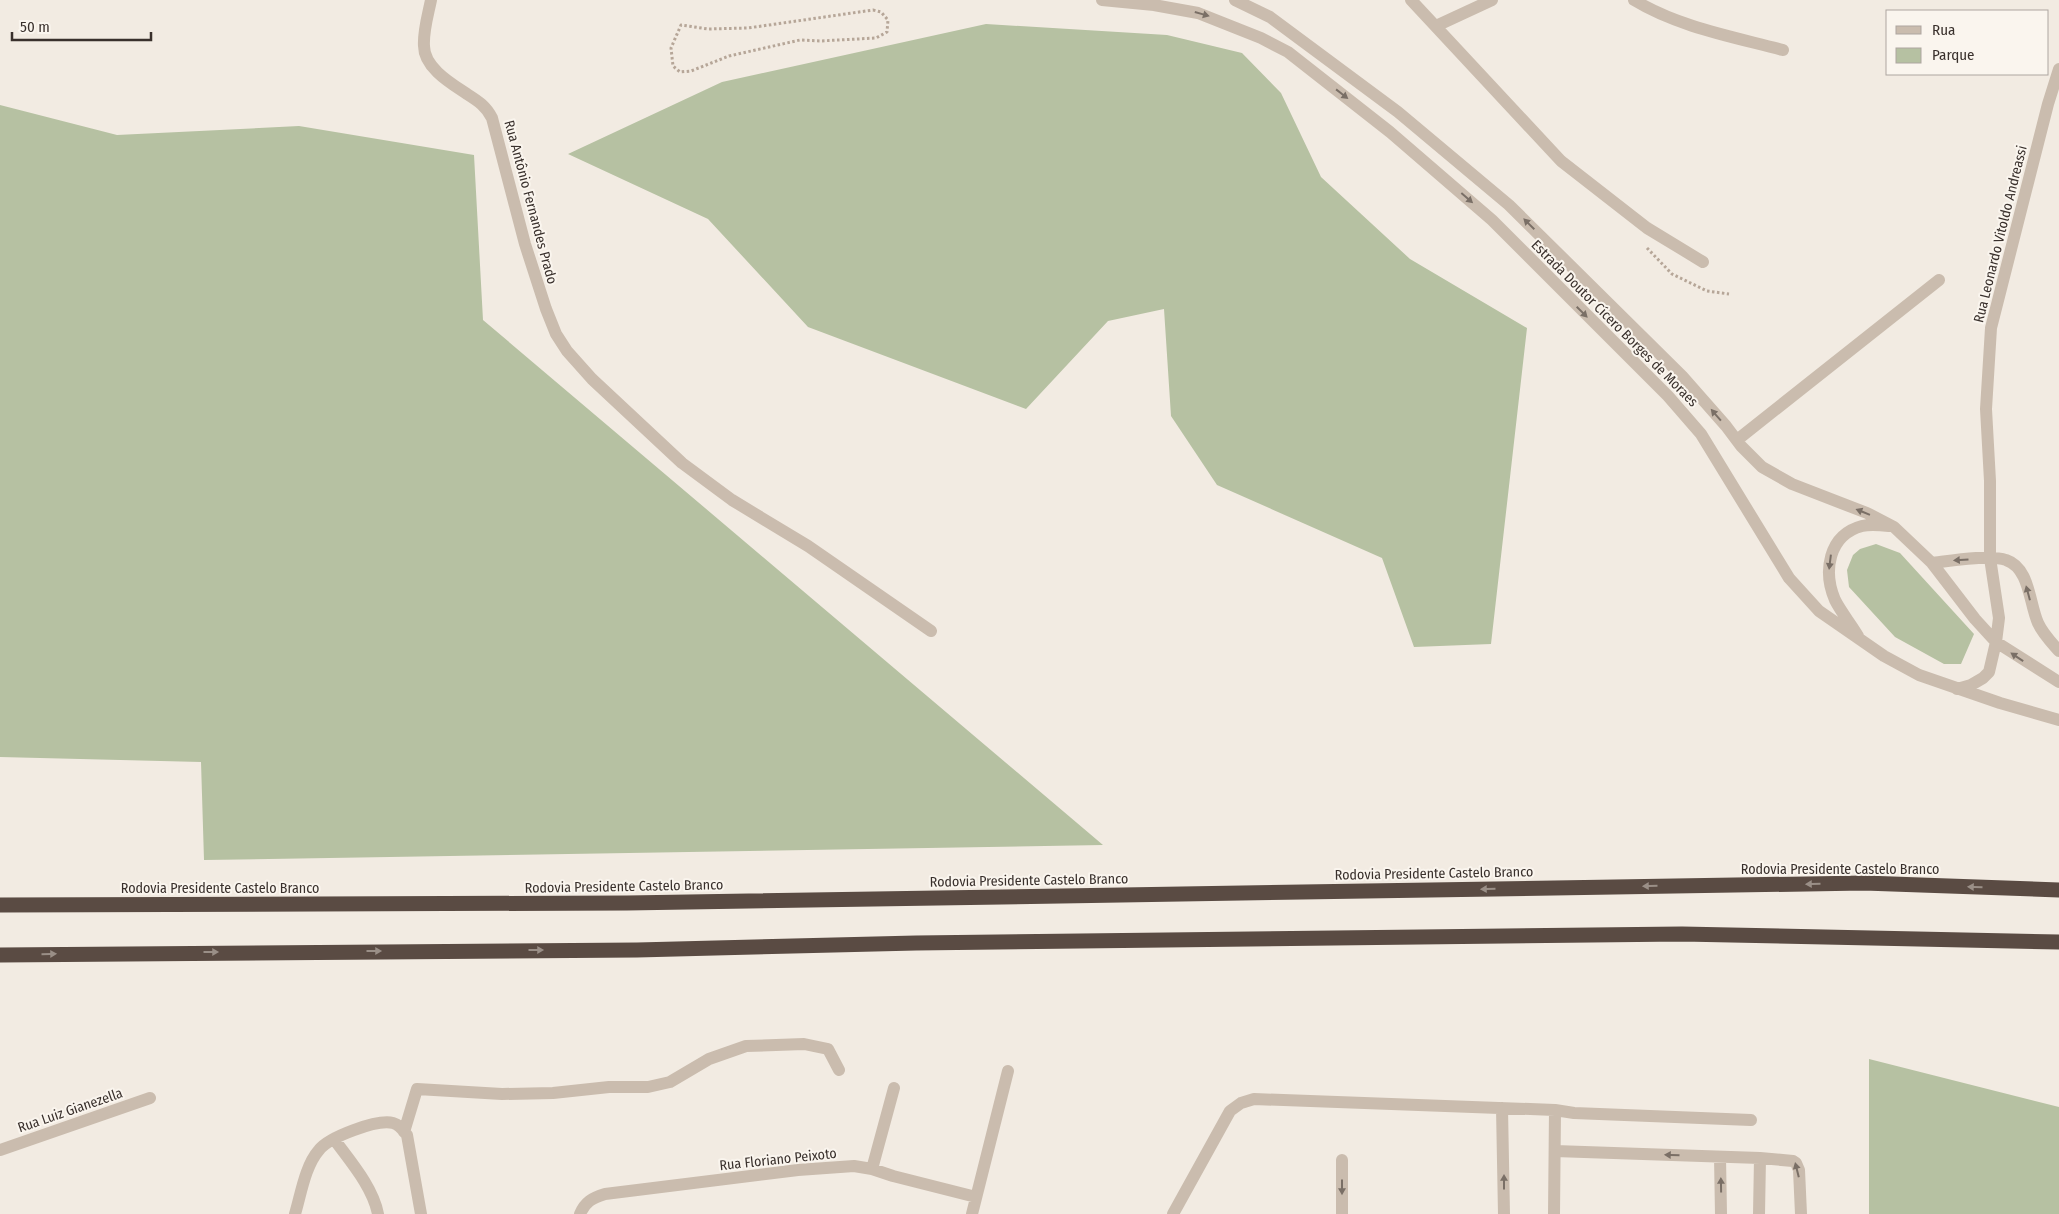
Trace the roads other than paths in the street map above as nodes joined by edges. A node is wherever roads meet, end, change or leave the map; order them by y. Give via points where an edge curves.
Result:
1 (431, 0) edge
2 (1102, 0) edge
3 (1235, 0) edge
4 (1411, 0) edge
5 (1492, 0) edge
6 (1634, 0) edge
7 (1436, 26) junction
8 (1783, 50) dead end
9 (2059, 69) edge
10 (1703, 262) dead end
11 (1939, 280) dead end
12 (1737, 440) junction
13 (1894, 526) junction
14 (1990, 558) junction
15 (1932, 563) junction
16 (931, 631) dead end
17 (1860, 638) junction
18 (1996, 642) junction
19 (2059, 651) edge
20 (2059, 682) edge
21 (1957, 689) junction
22 (2059, 720) edge
23 (2059, 884) edge
24 (2012, 888) junction
25 (2059, 890) edge
26 (0, 905) edge
27 (2059, 942) edge
28 (0, 955) edge
29 (839, 1070) dead end
30 (1008, 1071) dead end
31 (894, 1088) dead end
32 (150, 1098) dead end
33 (1502, 1108) junction
34 (1555, 1110) junction
35 (1751, 1120) dead end
36 (404, 1132) junction
37 (334, 1139) junction
38 (0, 1150) edge
39 (1555, 1151) junction
40 (1720, 1157) junction
41 (1760, 1158) junction
42 (1342, 1160) dead end
43 (872, 1169) junction
44 (976, 1197) junction
45 (582, 1209) edge
46 (295, 1214) edge
47 (378, 1214) edge
48 (421, 1214) edge
49 (972, 1214) edge
50 (1173, 1214) edge
51 (1342, 1214) edge
52 (1504, 1214) edge
53 (1554, 1214) edge
54 (1721, 1214) edge
55 (1759, 1214) edge
56 (1801, 1214) edge

1 - 16 street, Rua Antônio Fernandes Prado via 424,48 439,74 479,101 492,118 525,244 546,309 567,351 592,379 682,463 732,500 808,546
2 -> 17 street, Estrada Doutor Cícero Borges de Moraes via 1198,13 1261,38 1288,52 1426,163 1492,220 1668,396 1701,434 1789,578 1819,611
12 -> 3 street, Estrada Doutor Cícero Borges de Moraes via 1682,376 1509,205 1398,112 1270,17
4 - 7 street
5 - 7 street
6 - 8 street via 1688,24
7 - 10 street via 1561,161 1647,228
9 - 14 street, Rua Leonardo Vitoldo Andreassi via 1991,328 1986,409
11 - 12 street
13 -> 12 street, Estrada Doutor Cícero Borges de Moraes via 1792,484 1762,467
13 - 15 street, Estrada Doutor Cícero Borges de Moraes
13 -> 17 street via 1863,526 1851,530 1834,547 1830,558 1829,571 1836,601
14 -> 15 street
14 - 18 street, Rua Leonardo Vitoldo Andreassi via 1999,618
19 -> 14 street via 2038,624 2018,567 2005,560
15 - 18 street, Estrada Doutor Cícero Borges de Moraes
17 - 21 street, Estrada Doutor Cícero Borges de Moraes via 1919,675
20 -> 18 street, Estrada Doutor Cícero Borges de Moraes
18 - 21 street, Rua Leonardo Vitoldo Andreassi via 1990,672 1971,685
21 - 22 street, Estrada Doutor Cícero Borges de Moraes
23 - 24 highway
24 - 25 highway, Rodovia Presidente Castelo Branco
24 -> 26 highway, Rodovia Presidente Castelo Branco via 1864,883 627,903
28 -> 27 highway via 627,950 916,943 1682,934
29 - 36 street via 828,1049 804,1044 746,1046 709,1059 670,1082 648,1087 502,1094 417,1089
30 - 44 street
31 - 43 street
32 - 38 street, Rua Luiz Gianezella
33 - 34 street
33 - 50 street via 1254,1099 1230,1111
52 -> 33 street
34 - 35 street
34 - 39 street
36 - 37 street via 391,1122 378,1123
36 - 48 street via 410,1148
37 - 46 street via 320,1148 312,1160
37 - 47 street via 359,1174
40 -> 39 street
39 - 53 street
40 - 41 street
54 -> 40 street
41 - 55 street
56 -> 41 street via 1796,1163
42 -> 51 street
43 - 44 street, Rua Floriano Peixoto
43 - 45 street, Rua Floriano Peixoto via 854,1166 798,1170 605,1194 594,1197
44 - 49 street

